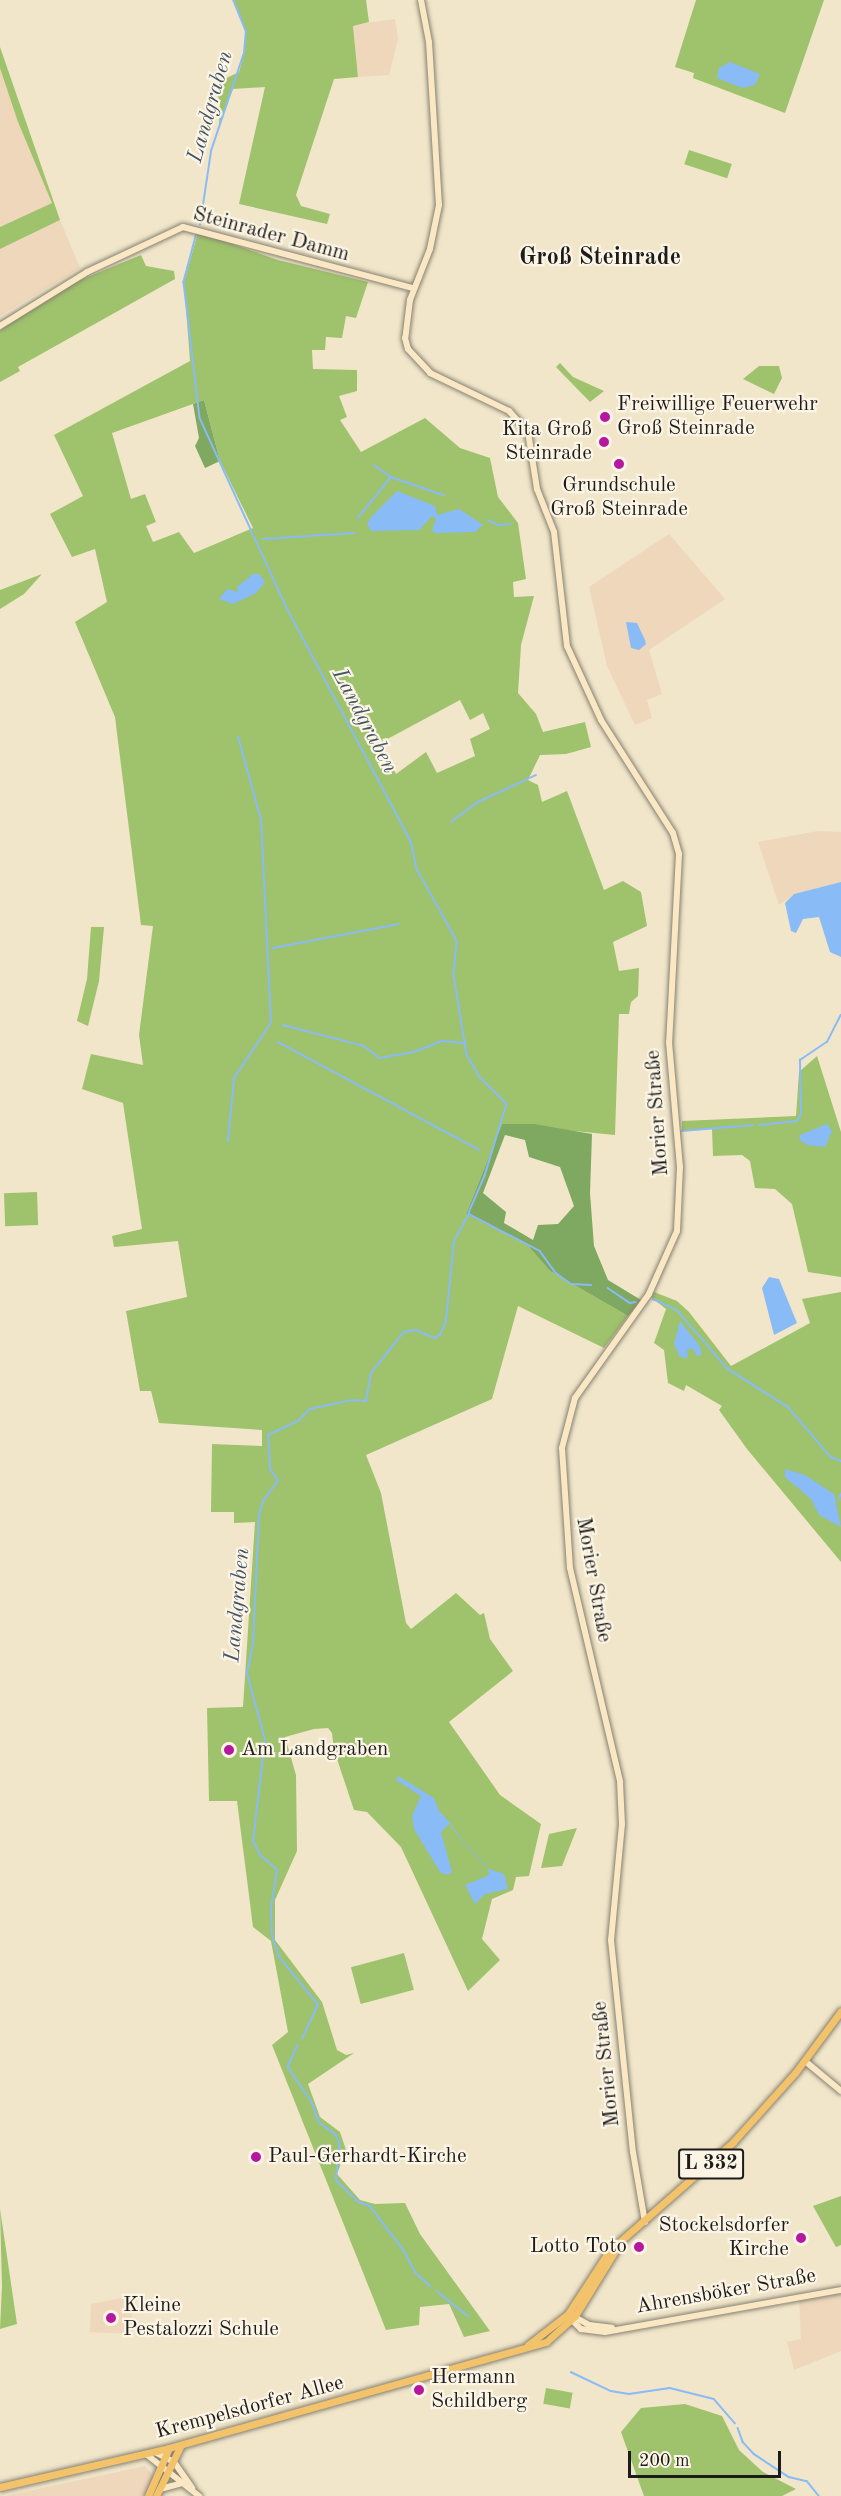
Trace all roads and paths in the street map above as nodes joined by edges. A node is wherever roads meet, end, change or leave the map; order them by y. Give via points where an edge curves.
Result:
1 (421, 0) edge
2 (413, 288) junction
3 (0, 326) edge
4 (841, 2011) edge
5 (805, 2061) junction
6 (841, 2091) edge
7 (645, 2222) junction
8 (841, 2290) edge
9 (572, 2317) junction
10 (181, 2445) junction
11 (169, 2448) junction
12 (155, 2452) junction
13 (147, 2454) junction
14 (166, 2456) junction
15 (174, 2462) junction
16 (162, 2465) junction
17 (169, 2471) junction
18 (183, 2483) junction
19 (0, 2487) edge
20 (158, 2493) edge
21 (196, 2494) edge
22 (148, 2496) edge

1 - 2 main road, Morier Straße via 429,42 440,177 430,249
2 - 3 main road, Steinrader Damm via 183,226 87,272
2 - 7 main road, Morier Straße via 405,338 412,358 430,374 508,411 528,432 537,489 554,532 568,649 601,720 677,844 677,933 669,1042 680,1167 677,1231 649,1294 575,1398 562,1448 570,1568 621,1790 622,1824 611,1940 633,2152
4 - 5 main road, L 332
5 - 6 main road
5 - 7 main road, L 332 via 717,2159
7 - 9 main road, L 332 via 600,2262
8 - 9 main road, Ahrensböker Straße via 616,2328 589,2325
9 - 10 main road, Krempelsdorfer Allee / L 332 via 546,2342
10 - 11 main road, Krempelsdorfer Allee / L 332
10 - 15 main road
11 - 12 main road, Krempelsdorfer Allee / L 332
11 - 14 main road
12 - 13 main road, Krempelsdorfer Allee / L 332
12 - 14 main road
13 - 16 main road
13 - 19 main road, Krempelsdorfer Allee / L 332
14 - 15 main road
14 - 16 main road
15 - 16 main road
15 - 17 main road
15 - 21 main road
16 - 17 main road
16 - 22 main road
17 - 18 main road
17 - 20 main road
18 - 20 main road
18 - 21 main road

